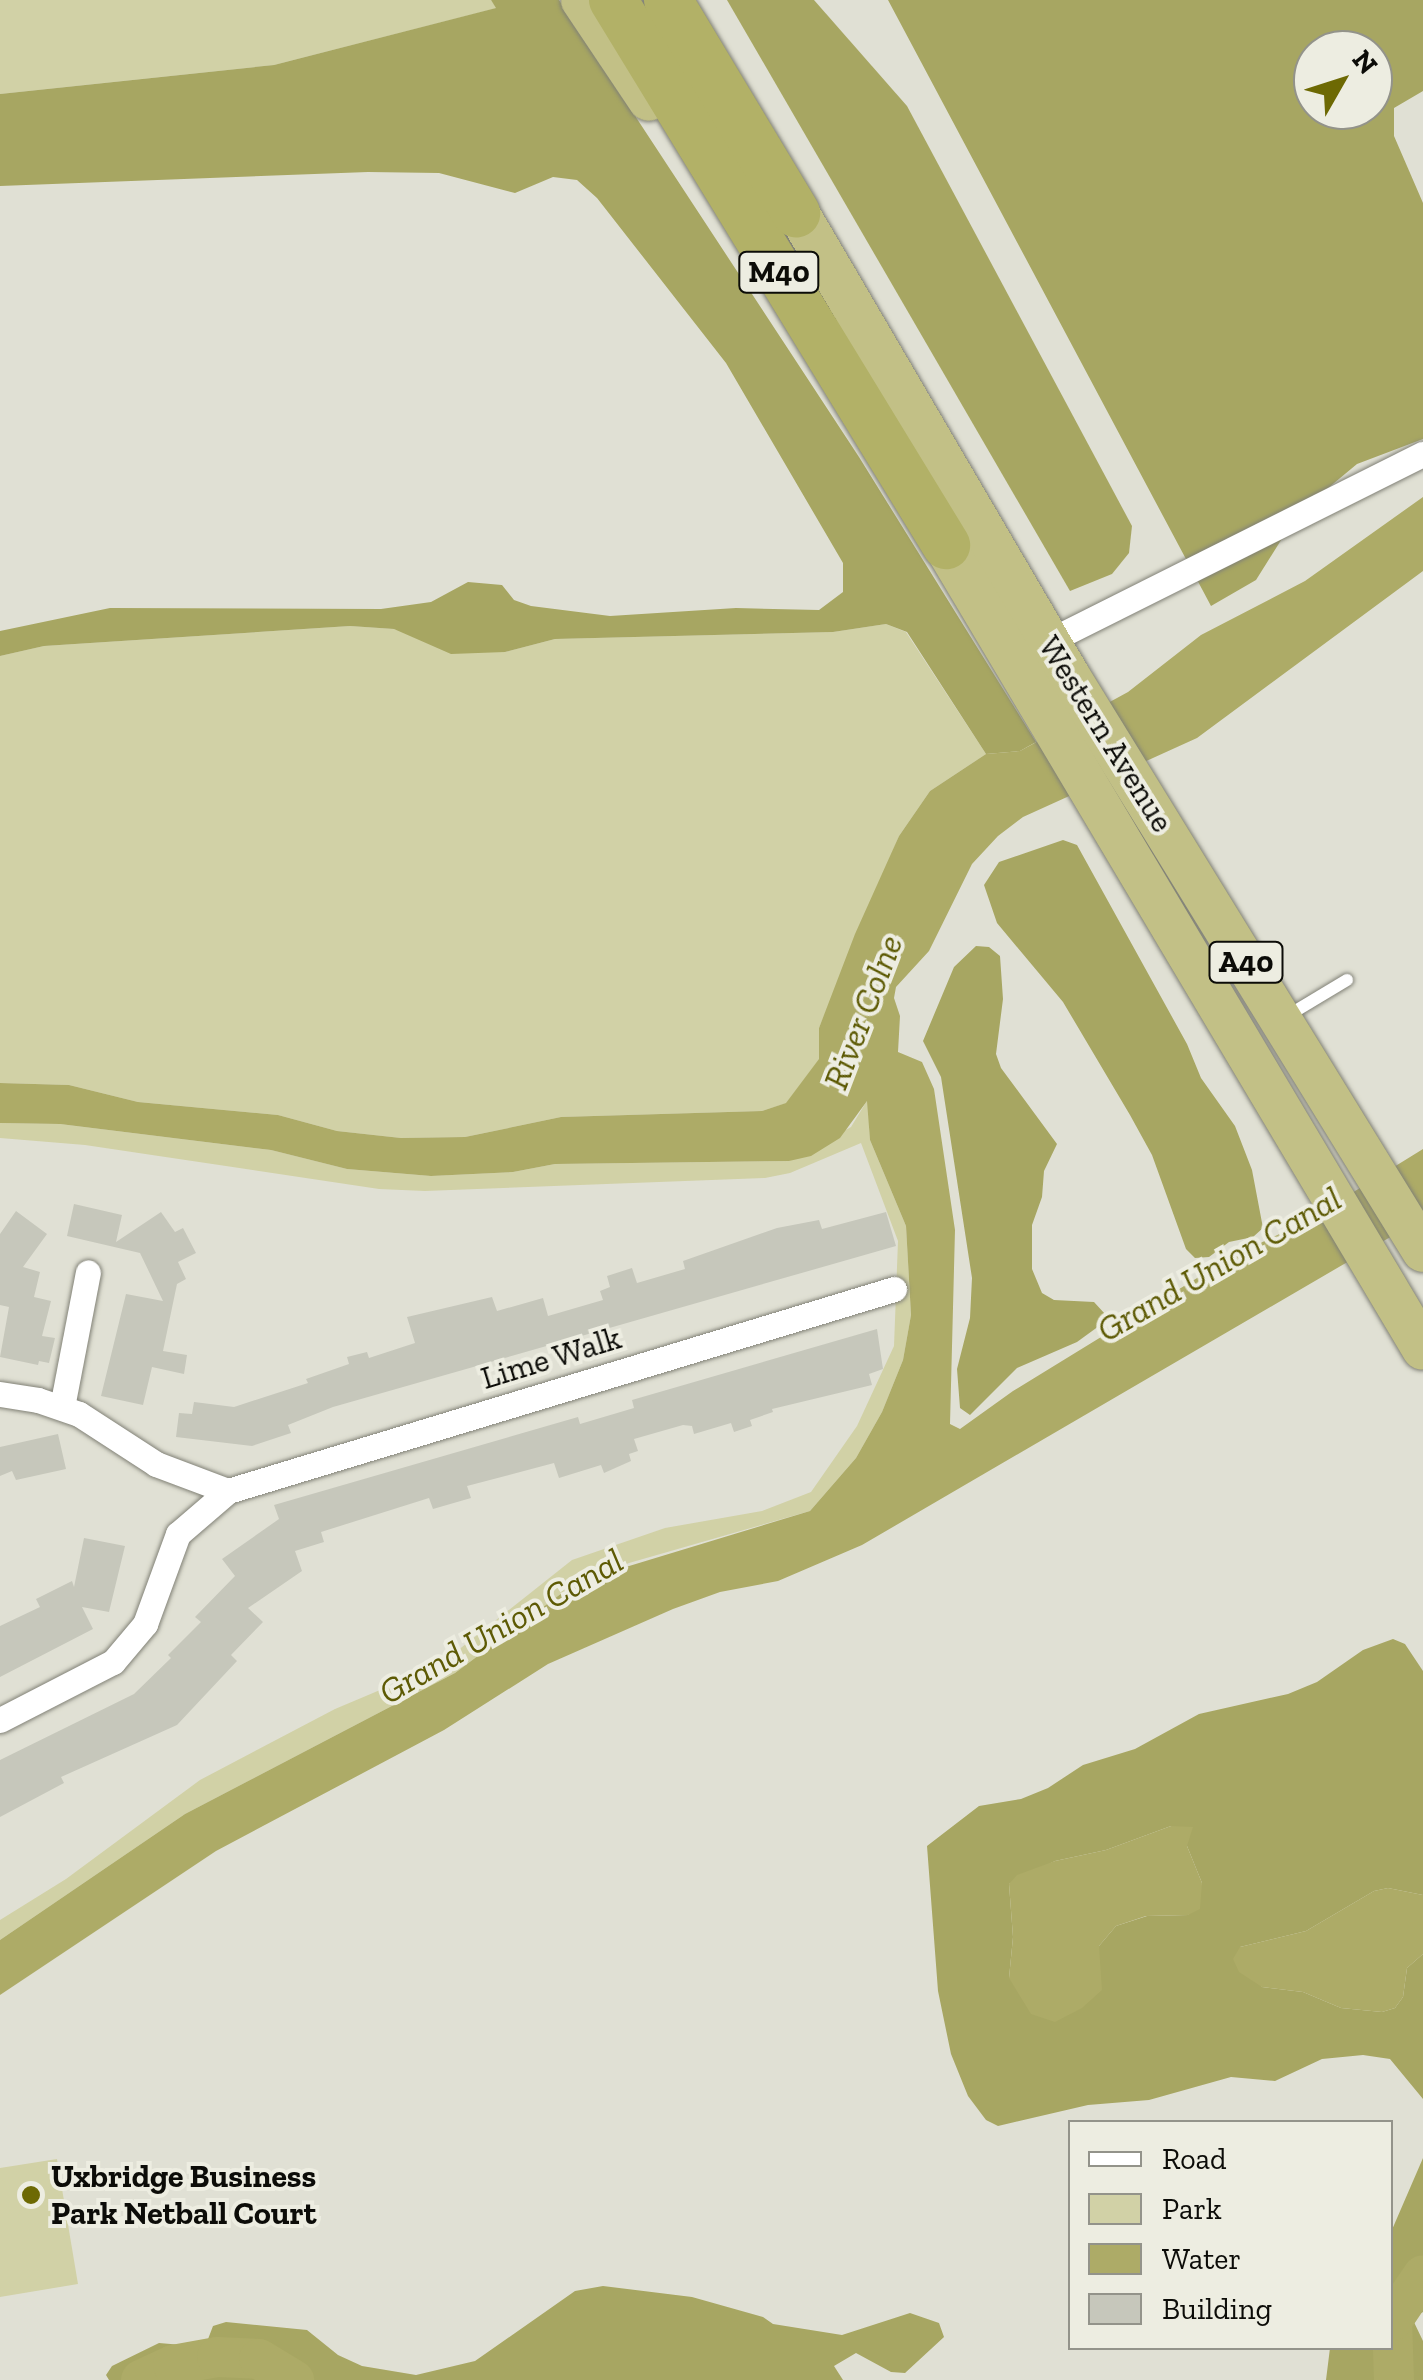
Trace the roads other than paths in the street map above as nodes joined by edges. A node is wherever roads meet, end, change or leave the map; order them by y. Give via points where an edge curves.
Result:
1 (582, 0) edge
2 (612, 0) edge
3 (668, 0) edge
4 (685, 0) edge
5 (796, 213) junction
6 (1423, 454) edge
7 (946, 545) junction
8 (1052, 672) junction
9 (1347, 980) dead end
10 (1281, 1019) junction
11 (1423, 1251) edge
12 (88, 1272) dead end
13 (894, 1289) dead end
14 (1423, 1349) edge
15 (0, 1394) edge
16 (62, 1407) junction
17 (228, 1490) junction
18 (0, 1720) edge

1 - 7 highway, A40
2 - 7 highway, M40
3 - 5 highway, M40
4 - 5 highway, Western Avenue
5 - 8 highway, Western Avenue / A40
6 - 8 street
7 - 8 highway, Western Avenue / A40
8 - 10 highway, Western Avenue / A40 via 1134,780
8 - 14 highway, Western Avenue / A40 via 1099,807
9 - 10 lane
10 - 11 highway, Western Avenue / A40
12 - 16 street
13 - 17 street, Lime Walk
15 - 16 street
16 - 17 street via 156,1464
17 - 18 street via 178,1534 145,1624 113,1662

